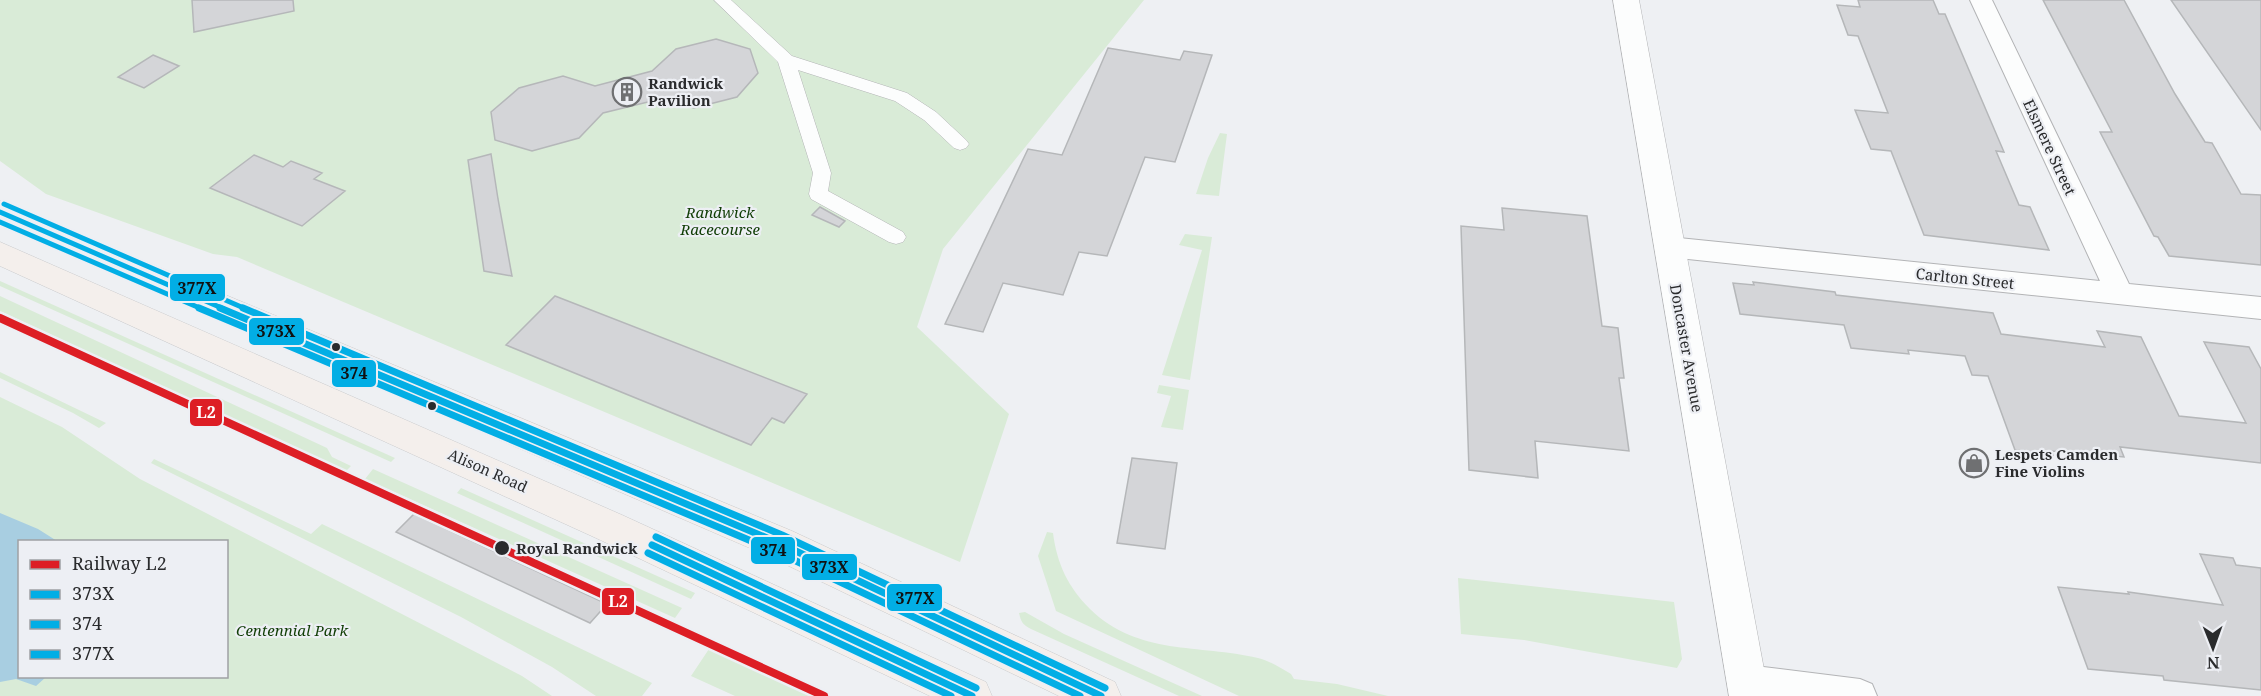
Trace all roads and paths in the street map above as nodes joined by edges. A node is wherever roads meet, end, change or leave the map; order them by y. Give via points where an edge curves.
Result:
1 (722, 0) edge
2 (1626, 0) edge
3 (1981, 0) edge
4 (786, 60) junction
5 (960, 144) dead end
6 (0, 212) edge
7 (896, 237) dead end
8 (1669, 247) junction
9 (0, 253) edge
10 (2120, 294) junction
11 (2261, 308) edge
12 (1748, 689) edge
13 (972, 696) edge
14 (1101, 696) edge
15 (1860, 696) edge

1 - 4 street
2 - 8 main road, Doncaster Avenue
3 - 10 street, Elsmere Street
4 - 5 street via 901,98 930,116
4 - 7 street via 822,173 818,194
6 - 14 main road via 779,543
8 - 10 street, Carlton Street
8 - 12 main road, Doncaster Avenue
9 - 13 main road, Alison Road via 674,555
10 - 11 street, Carlton Street
12 - 15 street

